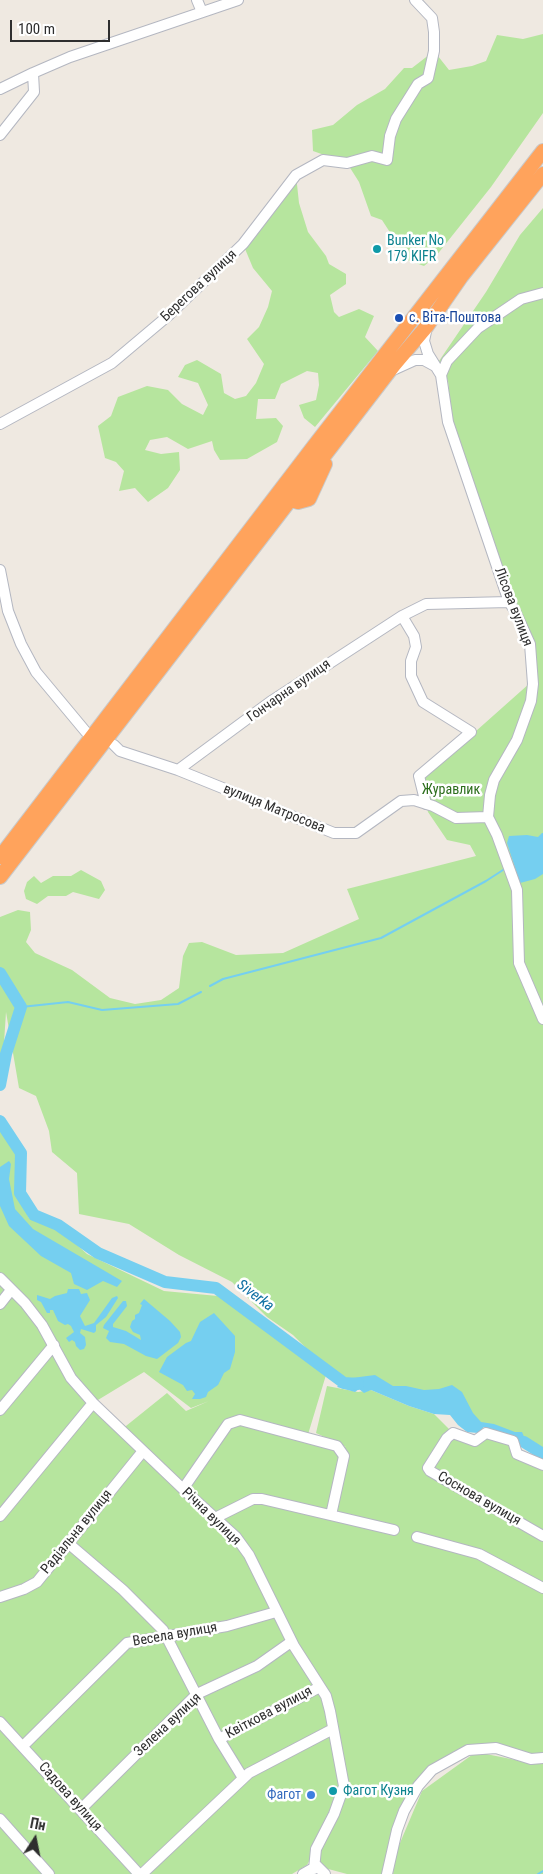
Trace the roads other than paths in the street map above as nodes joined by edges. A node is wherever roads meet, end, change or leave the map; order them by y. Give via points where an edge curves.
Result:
1 (198, 0) edge
2 (238, 0) edge
3 (416, 0) edge
4 (202, 12) junction
5 (32, 73) junction
6 (0, 90) edge
7 (0, 135) edge
8 (543, 151) edge
9 (543, 174) edge
10 (543, 293) edge
11 (427, 326) junction
12 (439, 371) junction
13 (387, 374) junction
14 (0, 424) edge
15 (314, 446) junction
16 (292, 500) junction
17 (0, 570) edge
18 (509, 602) junction
19 (402, 616) junction
20 (107, 727) junction
21 (90, 742) junction
22 (114, 745) dead end
23 (178, 770) junction
24 (426, 804) junction
25 (488, 817) junction
26 (0, 857) edge
27 (0, 877) edge
28 (543, 1019) edge
29 (0, 1278) edge
30 (11, 1290) junction
31 (0, 1304) edge
32 (54, 1345) junction
33 (93, 1403) junction
34 (0, 1410) edge
35 (143, 1451) junction
36 (543, 1465) edge
37 (183, 1489) junction
38 (331, 1514) junction
39 (0, 1516) edge
40 (215, 1518) junction
41 (394, 1530) dead end
42 (543, 1536) edge
43 (417, 1537) dead end
44 (68, 1543) junction
45 (543, 1588) edge
46 (0, 1597) edge
47 (276, 1612) junction
48 (167, 1638) junction
49 (292, 1642) junction
50 (320, 1686) junction
51 (198, 1694) junction
52 (0, 1722) edge
53 (333, 1729) junction
54 (219, 1739) junction
55 (23, 1746) junction
56 (543, 1758) edge
57 (243, 1778) junction
58 (81, 1809) junction
59 (0, 1819) edge
60 (317, 1866) junction
61 (49, 1874) edge
62 (140, 1874) edge
63 (303, 1874) edge
64 (325, 1874) edge
65 (387, 1874) edge

1 - 4 street
2 - 4 street
3 - 14 street, Берегова вулиця via 432,18 434,51 428,78 418,84 396,119 387,160 372,156 347,163 322,160 296,175 243,244 169,315 112,363
4 - 5 street
5 - 6 street
5 - 7 street via 34,92
8 - 15 highway
9 - 11 highway via 461,277
10 - 12 street via 521,300 478,328
11 - 12 street, Лісова вулиця via 424,341
11 - 13 highway
12 - 13 street via 424,360 415,360
12 - 18 street, Лісова вулиця via 448,422
13 - 16 highway via 332,446 310,499
15 - 16 highway via 290,483 288,491
15 - 20 highway
16 - 20 highway
17 - 21 street via 8,611 21,644 36,672
18 - 19 street, Гончарна вулиця via 426,604
18 - 25 street, Лісова вулиця via 530,644 531,701 517,740 494,780
19 - 23 street, Гончарна вулиця via 270,702
19 - 24 street via 414,636 416,648 411,661 411,676 423,702 471,732 419,776
20 - 21 highway
21 - 26 highway
21 - 27 highway
22 - 23 street, вулиця Матросова via 120,751
23 - 24 street, вулиця Матросова via 334,834 356,833 401,801 414,800
24 - 25 street, вулиця Матросова via 456,818
25 - 28 street via 516,890 519,963
29 - 30 street, Річна вулиця
30 - 31 street
30 - 32 street, Річна вулиця via 25,1303
32 - 33 street, Річна вулиця via 71,1378
32 - 34 street
33 - 35 street, Річна вулиця
33 - 39 street
35 - 37 street, Річна вулиця
35 - 44 street, Радіальна вулиця
36 - 42 street, Соснова вулиця via 517,1454 513,1441 486,1433 475,1441 453,1433 428,1468
37 - 38 street via 228,1424 240,1420 337,1446 344,1456
37 - 40 street, Річна вулиця
38 - 40 street via 253,1499
38 - 41 street
40 - 47 street, Річна вулиця via 236,1537 249,1555
43 - 45 street via 479,1554
44 - 46 street, Радіальна вулиця via 37,1582
44 - 48 street via 123,1590 164,1630
47 - 48 street, Весела вулиця
47 - 49 street, Річна вулиця
48 - 51 street
48 - 55 street, Весела вулиця via 127,1643
49 - 50 street, Річна вулиця
49 - 51 street, Зелена вулиця via 256,1666
50 - 53 street, Річна вулиця via 326,1696
50 - 54 street, Квіткова вулиця
51 - 54 street
51 - 58 street, Зелена вулиця
52 - 55 street, Садова вулиця
53 - 57 street
53 - 60 street, Річна вулиця via 344,1786 316,1848 314,1869
54 - 57 street
55 - 58 street, Садова вулиця
56 - 65 street via 531,1759 496,1748 468,1750 432,1770 418,1786 404,1811
57 - 62 street
58 - 62 street, Садова вулиця
59 - 61 street
60 - 63 street
60 - 64 street

